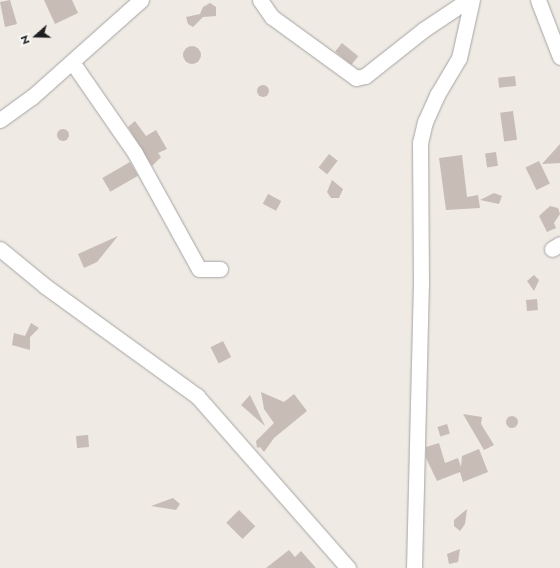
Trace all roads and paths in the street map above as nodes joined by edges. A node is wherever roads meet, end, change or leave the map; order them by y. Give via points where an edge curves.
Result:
1 (141, 0) edge
2 (260, 0) edge
3 (468, 0) edge
4 (472, 0) edge
5 (536, 3) edge
6 (560, 58) edge
7 (72, 62) junction
8 (0, 120) edge
9 (0, 249) edge
10 (220, 269) dead end
11 (348, 568) edge
12 (414, 568) edge

1 - 7 street
2 - 3 street via 272,17 356,78 365,76
4 - 12 street via 459,58 437,95 425,122 420,142 421,284
5 - 6 street
7 - 8 street
7 - 10 street via 135,153 199,269
9 - 11 street via 45,286 197,396

